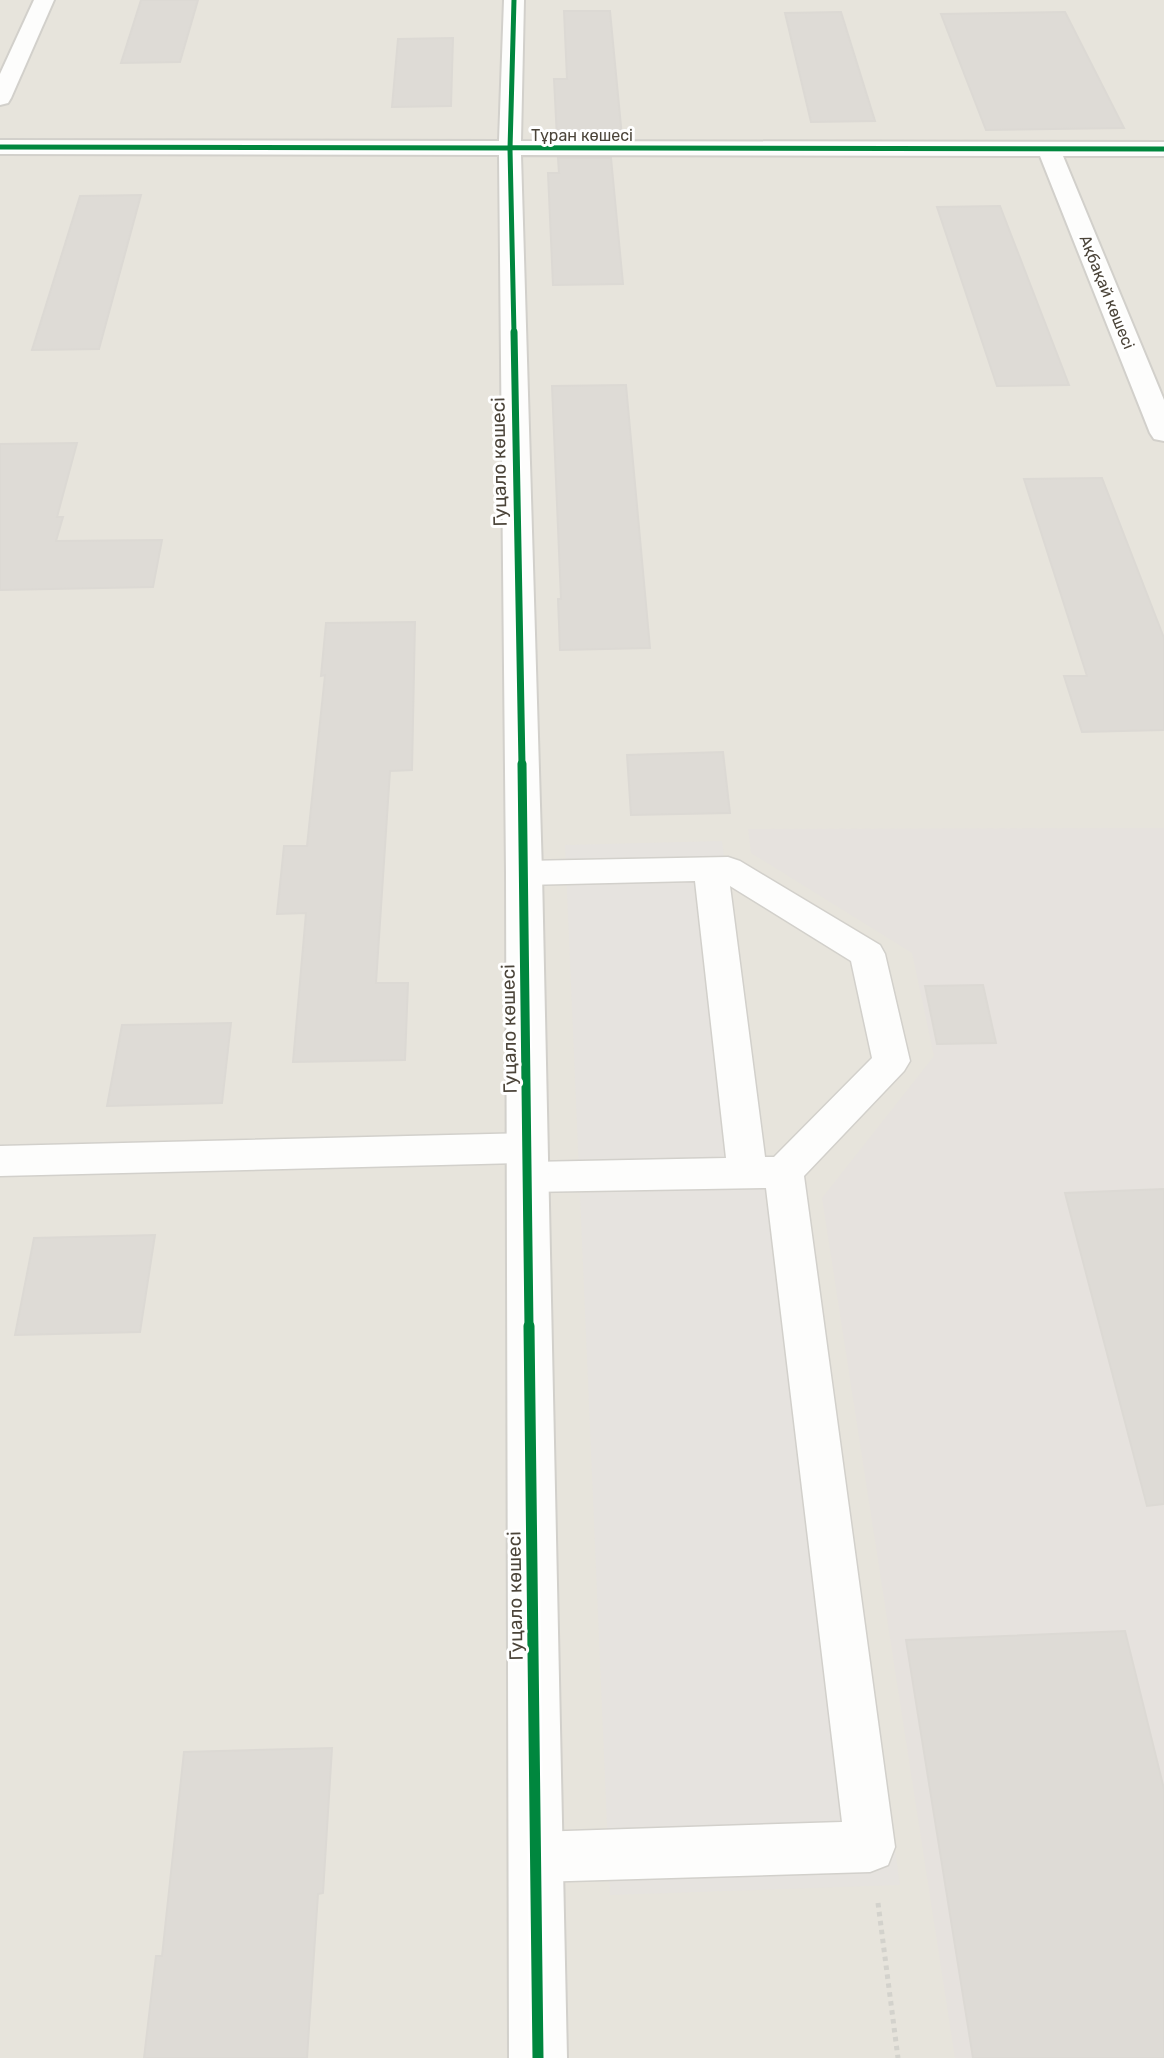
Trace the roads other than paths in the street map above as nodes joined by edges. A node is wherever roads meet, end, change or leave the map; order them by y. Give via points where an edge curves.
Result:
1 (44, 0) edge
2 (514, 0) edge
3 (0, 98) edge
4 (0, 147) edge
5 (510, 149) junction
6 (1164, 149) edge
7 (1049, 150) junction
8 (1164, 433) edge
9 (711, 869) junction
10 (524, 873) junction
11 (0, 1161) edge
12 (527, 1162) junction
13 (765, 1173) junction
14 (536, 1857) junction
15 (538, 2058) edge

1 - 3 street
2 - 5 street, Гуцало көшесі
4 - 5 street, Тұран көшесі
5 - 7 street, Тұран көшесі
5 - 10 street, Гуцало көшесі
6 - 7 street, Тұран көшесі
7 - 8 street, Ақбақай көшесі
9 - 10 lane
9 - 13 lane
9 - 13 lane via 728,869 867,954 891,1061
10 - 12 street, Гуцало көшесі
11 - 12 lane
12 - 13 lane
12 - 14 street, Гуцало көшесі
13 - 14 lane via 870,1847
14 - 15 street, Гуцало көшесі

